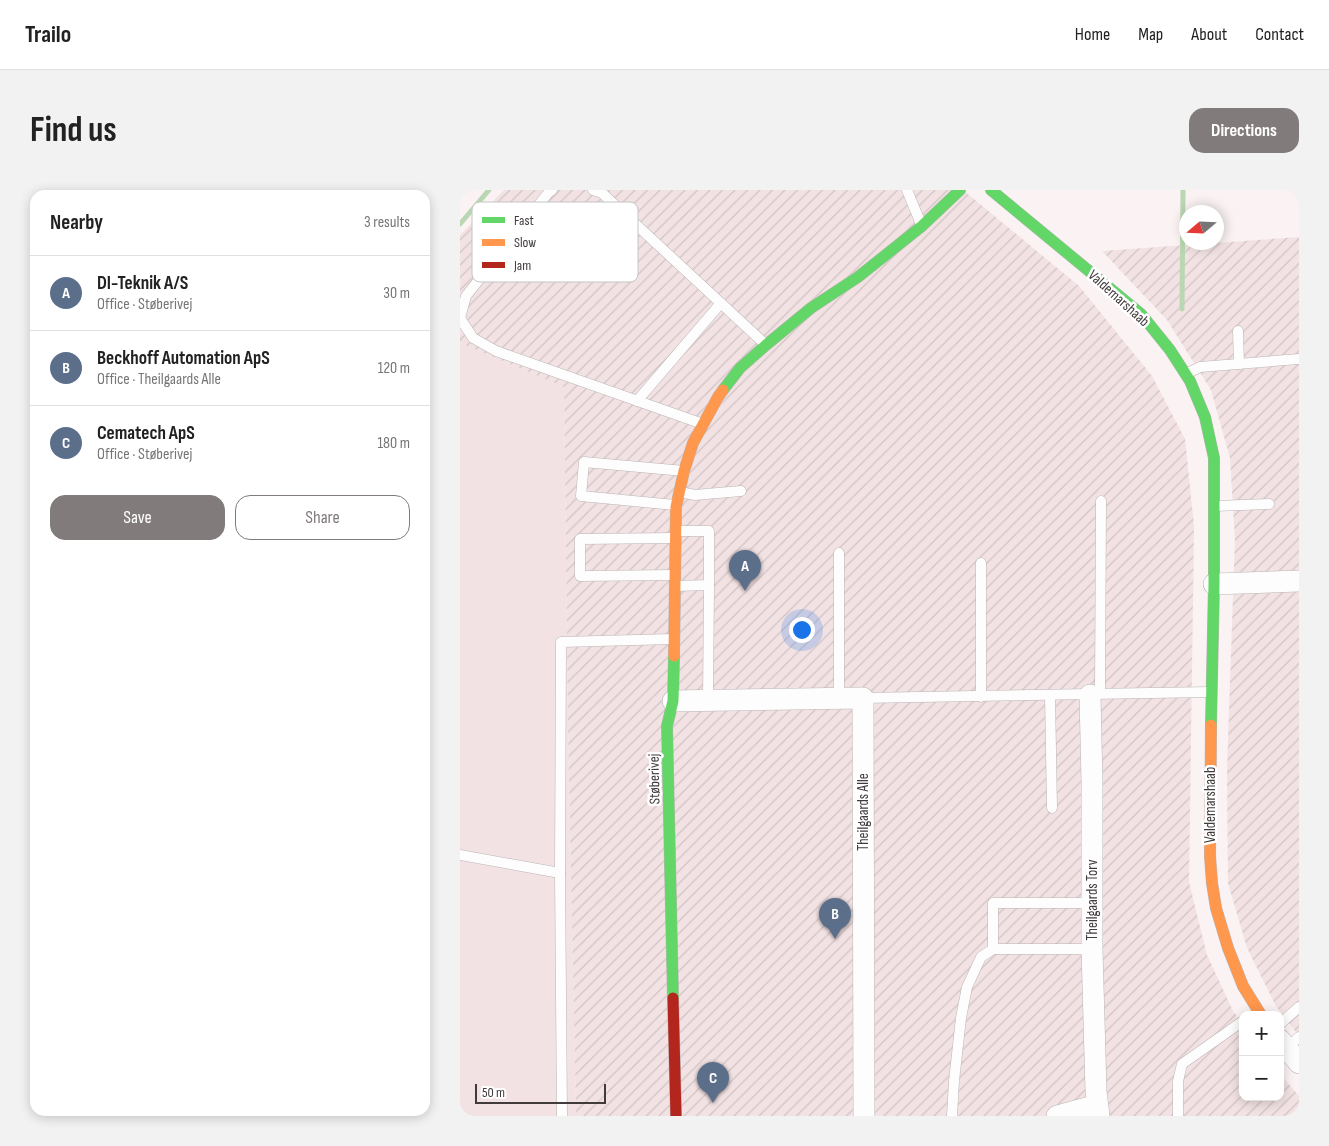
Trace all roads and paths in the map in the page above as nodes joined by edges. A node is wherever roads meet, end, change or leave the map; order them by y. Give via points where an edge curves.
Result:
1 (552, 190) edge
2 (593, 190) edge
3 (907, 190) edge
4 (960, 190) edge
5 (990, 190) edge
6 (541, 202) edge
7 (612, 202) edge
8 (638, 226) edge
9 (922, 226) junction
10 (477, 282) edge
11 (721, 303) junction
12 (1238, 331) dead end
13 (766, 345) junction
14 (1299, 359) edge
15 (1239, 364) junction
16 (1185, 374) junction
17 (637, 401) junction
18 (704, 424) junction
19 (684, 471) junction
20 (741, 491) dead end
21 (679, 492) junction
22 (1101, 501) dead end
23 (1269, 504) dead end
24 (676, 505) junction
25 (1214, 506) junction
26 (674, 535) junction
27 (840, 553) dead end
28 (981, 562) dead end
29 (674, 580) junction
30 (1299, 581) edge
31 (1214, 584) junction
32 (709, 586) junction
33 (674, 639) junction
34 (1211, 692) junction
35 (1095, 695) junction
36 (1050, 696) junction
37 (981, 697) junction
38 (863, 698) junction
39 (839, 699) junction
40 (708, 700) junction
41 (673, 701) junction
42 (1052, 808) dead end
43 (460, 855) edge
44 (560, 873) junction
45 (1092, 903) junction
46 (993, 949) junction
47 (1092, 949) junction
48 (1299, 1007) edge
49 (1256, 1011) edge
50 (1284, 1020) edge
51 (1239, 1024) edge
52 (1098, 1110) edge
53 (562, 1116) edge
54 (676, 1116) edge
55 (864, 1116) edge
56 (952, 1116) edge
57 (1057, 1116) edge
58 (1178, 1116) edge

1 - 6 lane
2 - 7 lane
3 - 9 lane
4 - 9 street
5 - 16 street, Valdemarshaab via 1142,314
8 - 11 lane
9 - 13 street
10 - 17 lane via 466,296 460,318 473,338 496,351
11 - 13 lane
11 - 17 lane
12 - 15 lane
13 - 18 street via 740,368 718,397
14 - 15 lane
15 - 16 lane via 1200,367
16 - 25 street, Valdemarshaab via 1205,417 1214,458
17 - 18 lane
18 - 19 street, Støberivej via 693,443
19 - 21 street, Støberivej
19 - 24 lane via 584,462 580,496
20 - 21 lane via 695,495
21 - 24 street, Støberivej
22 - 35 lane
23 - 25 lane
24 - 26 street, Støberivej
25 - 31 street, Valdemarshaab
26 - 29 street, Støberivej
26 - 29 lane via 580,539 580,576
26 - 32 lane via 709,532
27 - 39 lane
28 - 37 lane
29 - 32 lane
29 - 33 street, Støberivej
30 - 31 street
31 - 34 street, Valdemarshaab
32 - 40 lane
33 - 41 street, Støberivej
33 - 44 lane via 561,642
34 - 35 lane
34 - 49 street, Valdemarshaab via 1210,856 1213,891 1228,948
35 - 36 lane
35 - 45 street, Theilgaards Torv
36 - 37 lane
36 - 42 lane
37 - 38 lane
38 - 39 street
38 - 55 street, Theilgaards Alle
39 - 40 street
40 - 41 street
41 - 54 street, Støberivej via 667,726
43 - 44 lane
44 - 53 lane
45 - 46 lane via 993,903
45 - 47 street, Theilgaards Torv
46 - 47 lane
46 - 56 lane via 981,957 968,987 961,1018
47 - 52 street, Theilgaards Torv
48 - 50 lane
51 - 58 lane via 1182,1064 1178,1081
52 - 57 street, Theilgaards Torv

